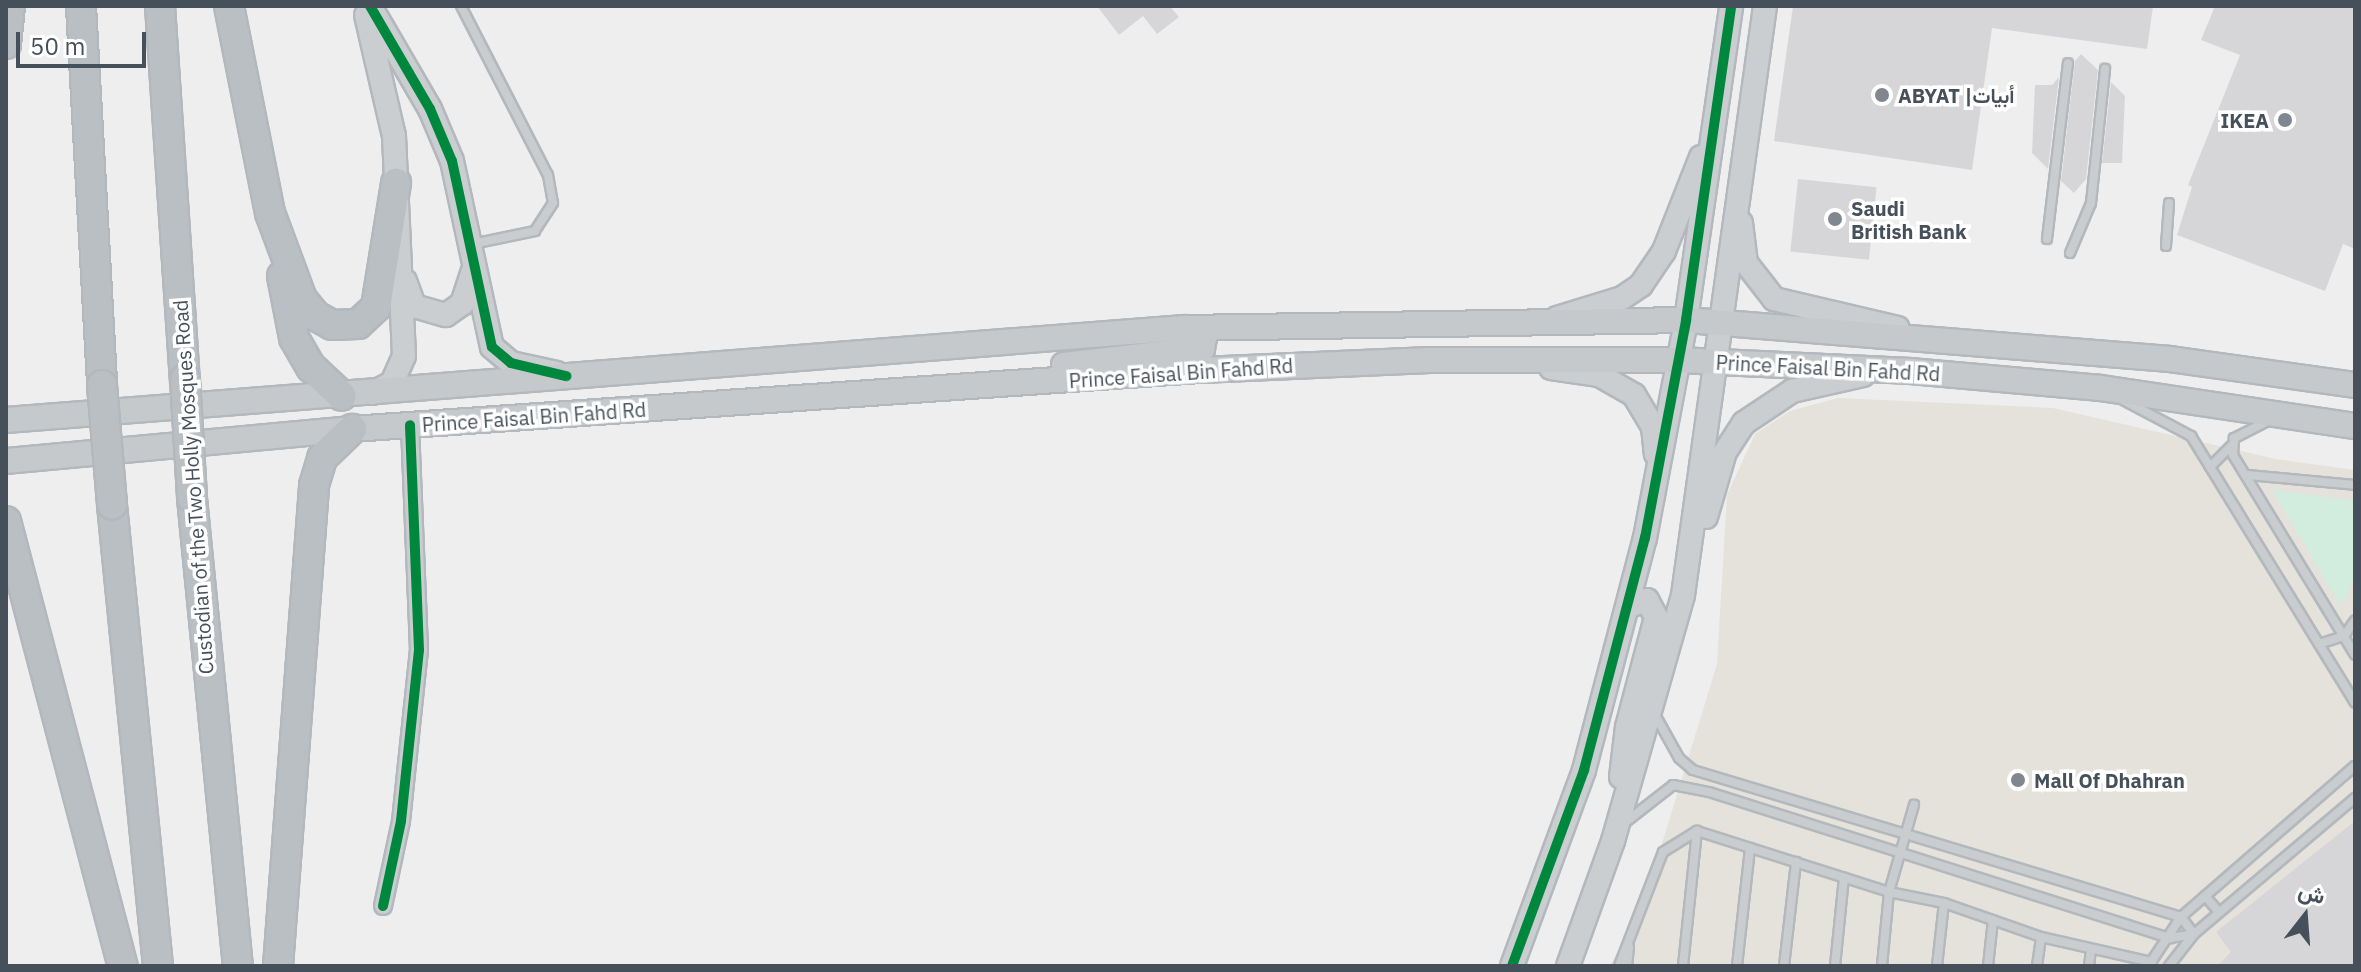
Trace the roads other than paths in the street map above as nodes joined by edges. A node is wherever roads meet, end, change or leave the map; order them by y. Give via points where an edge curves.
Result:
1 (10, 6) edge
2 (81, 6) edge
3 (160, 6) edge
4 (229, 6) edge
5 (363, 6) edge
6 (370, 6) edge
7 (461, 6) edge
8 (1731, 6) edge
9 (1765, 6) edge
10 (6, 44) edge
11 (2068, 63) dead end
12 (2105, 69) dead end
13 (1714, 122) junction
14 (396, 183) junction
15 (1737, 194) junction
16 (2169, 203) dead end
17 (270, 213) junction
18 (2047, 239) dead end
19 (471, 245) junction
20 (2166, 246) dead end
21 (399, 249) junction
22 (2070, 253) dead end
23 (473, 268) junction
24 (1686, 320) junction
25 (1544, 322) junction
26 (1720, 322) junction
27 (1184, 328) junction
28 (1934, 336) junction
29 (1502, 360) junction
30 (1679, 360) junction
31 (1716, 362) junction
32 (1889, 370) junction
33 (566, 376) junction
34 (2355, 385) edge
35 (2100, 388) junction
36 (371, 393) junction
37 (908, 393) junction
38 (342, 396) junction
39 (6, 420) edge
40 (410, 425) junction
41 (2355, 427) edge
42 (352, 429) junction
43 (2231, 446) junction
44 (6, 461) edge
45 (2210, 467) junction
46 (1658, 473) junction
47 (2248, 475) junction
48 (2355, 485) edge
49 (6, 521) edge
50 (1683, 595) junction
51 (1628, 606) junction
52 (2355, 620) edge
53 (2344, 636) junction
54 (2319, 644) junction
55 (2355, 655) edge
56 (2355, 703) edge
57 (1652, 709) junction
58 (2355, 766) edge
59 (2355, 798) edge
60 (1914, 805) dead end
61 (1697, 831) junction
62 (1907, 834) junction
63 (1613, 841) junction
64 (1750, 848) junction
65 (1899, 852) junction
66 (1796, 862) junction
67 (1844, 877) junction
68 (1889, 892) junction
69 (2205, 896) junction
70 (1944, 903) junction
71 (383, 906) dead end
72 (2219, 912) junction
73 (2181, 917) junction
74 (1993, 920) junction
75 (2194, 934) junction
76 (1630, 937) junction
77 (2041, 937) junction
78 (2170, 938) junction
79 (2091, 949) junction
80 (2150, 964) edge
81 (123, 966) edge
82 (158, 966) edge
83 (238, 966) edge
84 (278, 966) edge
85 (1512, 966) edge
86 (1568, 966) edge
87 (1619, 966) edge
88 (1627, 966) edge
89 (1683, 966) edge
90 (1737, 966) edge
91 (1784, 966) edge
92 (1835, 966) edge
93 (1882, 966) edge
94 (1937, 966) edge
95 (1988, 966) edge
96 (2037, 966) edge
97 (2089, 966) edge
98 (2169, 966) edge

1 - 10 highway
2 - 82 highway, bridge via 102,385
3 - 83 highway, Custodian of the Two Holly Mosques Road, bridge via 192,498
4 - 17 highway
5 - 14 street via 389,98
6 - 19 street via 430,109 452,161
7 - 19 lane via 548,175 553,203 535,231
8 - 13 street
9 - 15 street
11 - 18 lane
12 - 22 lane via 2091,203
13 - 24 street
13 - 25 street via 1664,251 1641,285 1622,298
14 - 17 highway via 382,293 358,324 332,325 302,299
14 - 21 street
15 - 26 street
15 - 28 street via 1746,263 1774,299
16 - 20 lane
17 - 38 highway via 294,338 311,367
19 - 23 street
21 - 23 street via 414,306 435,316 462,304
21 - 36 street via 404,356 392,383
23 - 33 street via 487,336 499,355 511,363
24 - 25 main road, Prince Faisal Bin Fahd Rd
24 - 26 main road, Prince Faisal Bin Fahd Rd
24 - 30 street
25 - 27 main road, Prince Faisal Bin Fahd Rd
26 - 28 main road, Prince Faisal Bin Fahd Rd
26 - 31 street
27 - 33 main road, Prince Faisal Bin Fahd Rd
27 - 37 main road via 1204,338 1202,349 1033,368
28 - 34 main road, Prince Faisal Bin Fahd Rd via 2170,359
29 - 30 main road, Prince Faisal Bin Fahd Rd
29 - 37 main road, Prince Faisal Bin Fahd Rd via 1201,370
29 - 46 street via 1599,375 1634,395 1653,427
30 - 31 main road, Prince Faisal Bin Fahd Rd
30 - 46 street
31 - 32 main road, Prince Faisal Bin Fahd Rd
31 - 50 street
32 - 35 main road, Prince Faisal Bin Fahd Rd
32 - 50 street via 1792,391 1744,423 1725,452
33 - 36 main road, Prince Faisal Bin Fahd Rd
35 - 41 main road, Prince Faisal Bin Fahd Rd
35 - 45 lane via 2191,436
36 - 38 main road, Prince Faisal Bin Fahd Rd
37 - 40 main road, Prince Faisal Bin Fahd Rd
38 - 39 main road, Prince Faisal Bin Fahd Rd
40 - 42 main road, Prince Faisal Bin Fahd Rd
40 - 71 street via 419,650 401,821
41 - 43 lane via 2256,423
42 - 44 main road, Prince Faisal Bin Fahd Rd
42 - 84 highway via 322,458 314,485
43 - 45 lane
43 - 47 lane
45 - 54 lane
46 - 51 street
47 - 48 lane
47 - 53 lane
49 - 81 highway via 21,598
50 - 57 street
51 - 63 street via 1647,600 1656,617 1627,727
51 - 85 street via 1584,770
52 - 53 lane
53 - 54 lane
53 - 55 lane
54 - 56 lane
57 - 62 lane via 1679,758 1693,770
57 - 63 street
58 - 69 lane via 2345,780
59 - 72 lane
60 - 62 lane
61 - 64 lane
61 - 76 lane via 1663,852
61 - 89 lane
62 - 65 lane
62 - 73 lane
63 - 65 lane via 1632,812 1673,785
63 - 86 street
64 - 66 lane
64 - 90 lane
65 - 68 lane
65 - 78 lane
66 - 67 lane
66 - 91 lane
67 - 68 lane
67 - 92 lane
68 - 70 lane
68 - 93 lane
69 - 72 lane
69 - 73 lane
70 - 74 lane
70 - 94 lane
72 - 75 lane
73 - 75 lane
73 - 78 lane
74 - 77 lane
74 - 95 lane
75 - 78 lane
75 - 98 lane
76 - 87 lane
76 - 88 lane
77 - 79 lane
77 - 96 lane
78 - 80 lane
79 - 80 lane
79 - 97 lane

